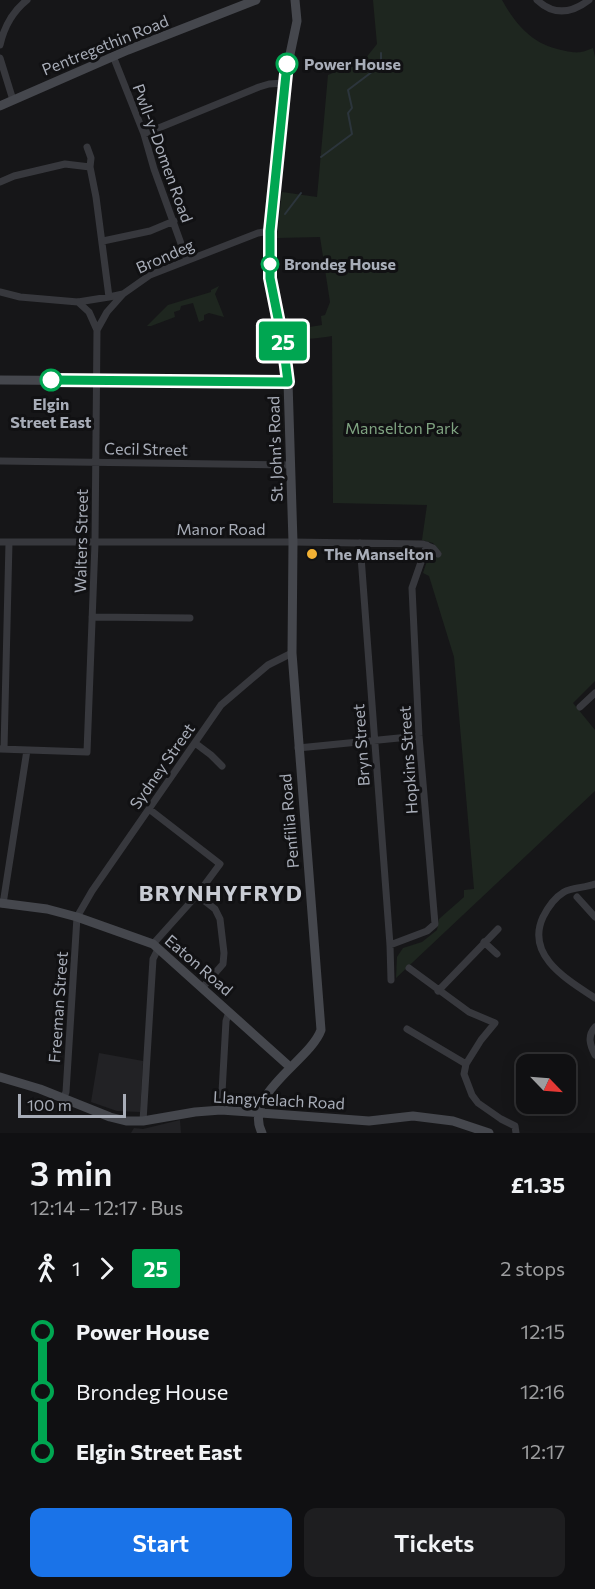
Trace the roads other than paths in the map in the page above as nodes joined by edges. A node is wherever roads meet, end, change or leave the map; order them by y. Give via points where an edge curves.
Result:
1 (256, 0) edge
2 (295, 0) edge
3 (537, 0) edge
4 (589, 0) edge
5 (24, 1) edge
6 (0, 45) edge
7 (113, 56) junction
8 (0, 58) edge
9 (284, 83) junction
10 (13, 100) junction
11 (0, 106) edge
12 (144, 134) junction
13 (87, 147) dead end
14 (90, 167) junction
15 (0, 182) edge
16 (174, 221) junction
17 (270, 231) junction
18 (103, 241) junction
19 (187, 260) junction
20 (0, 292) edge
21 (123, 294) junction
22 (109, 297) junction
23 (78, 302) junction
24 (97, 330) junction
25 (0, 380) edge
26 (98, 380) junction
27 (288, 382) junction
28 (0, 461) edge
29 (95, 462) junction
30 (291, 465) junction
31 (0, 542) edge
32 (9, 542) junction
33 (293, 542) junction
34 (95, 543) junction
35 (360, 543) junction
36 (427, 545) junction
37 (438, 554) dead end
38 (92, 617) junction
39 (190, 618) dead end
40 (292, 653) junction
41 (595, 693) edge
42 (580, 707) dead end
43 (419, 736) junction
44 (374, 740) junction
45 (195, 743) junction
46 (298, 748) junction
47 (2, 749) edge
48 (27, 750) junction
49 (222, 766) dead end
50 (149, 809) junction
51 (595, 884) edge
52 (197, 895) junction
53 (577, 897) dead end
54 (590, 899) dead end
55 (2, 904) edge
56 (584, 905) junction
57 (77, 917) junction
58 (595, 917) edge
59 (498, 929) dead end
60 (484, 942) junction
61 (390, 945) junction
62 (156, 947) junction
63 (497, 954) dead end
64 (409, 968) dead end
65 (390, 980) dead end
66 (203, 987) junction
67 (438, 991) junction
68 (595, 998) edge
69 (229, 1012) junction
70 (595, 1027) edge
71 (407, 1029) dead end
72 (595, 1055) edge
73 (466, 1064) junction
74 (290, 1067) junction
75 (0, 1077) edge
76 (63, 1099) junction
77 (221, 1110) junction
78 (258, 1112) junction
79 (143, 1121) junction
80 (262, 1133) edge
81 (489, 1133) edge
82 (516, 1133) edge

1 - 7 street, Pentregethin Road
2 - 9 street, St. John's Road via 297,21
3 - 4 street via 562,11 577,9
5 - 6 street via 5,26
7 - 10 street, Pentregethin Road
7 - 12 street, Pwll-y-Domen Road
8 - 10 street
9 - 12 street via 259,87
9 - 17 street, St. John's Road
10 - 11 street, Pentregethin Road
12 - 16 street, Pwll-y-Domen Road
13 - 14 street
14 - 15 street via 65,164
14 - 18 street
16 - 18 street via 150,231
16 - 19 street, Pwll-y-Domen Road
17 - 19 street, Brondeg
17 - 27 street, St. John's Road via 270,278
18 - 22 street
19 - 21 street, Brondeg via 150,275
20 - 23 street, Brondeg
21 - 22 street, Brondeg
21 - 24 street
22 - 23 street, Brondeg
23 - 24 street
24 - 26 street, Walters Street
25 - 26 street
26 - 27 street
26 - 29 street, Walters Street
27 - 30 street, St. John's Road
28 - 29 street, Cecil Street
29 - 30 street, Cecil Street
29 - 34 street, Walters Street
30 - 33 street, St. John's Road
31 - 32 street, Manor Road
32 - 34 street, Manor Road
32 - 47 street
33 - 34 street, Manor Road
33 - 35 street, Manor Road
33 - 40 street, Penfilia Road
34 - 38 street, Walters Street
35 - 36 street, Manor Road
35 - 44 street, Bryn Street
36 - 37 street
36 - 43 street, Hopkins Street via 412,588
38 - 39 street
38 - 48 street, Walters Street via 87,752
40 - 45 street, Sydney Street via 268,665 221,705
40 - 46 street, Penfilia Road
41 - 42 street
43 - 44 street
43 - 61 street, Hopkins Street via 435,924
44 - 46 street
44 - 61 street, Bryn Street
45 - 49 street
45 - 50 street, Sydney Street
46 - 74 street, Penfilia Road via 321,1030 318,1040
47 - 48 street
48 - 55 street
50 - 52 street via 220,864
50 - 57 street, Sydney Street
51 - 68 street via 560,894 549,905 539,935 542,951 554,969
52 - 62 street
52 - 66 street via 215,909 220,919 224,953 223,964
53 - 56 street
54 - 56 street
55 - 57 street, Eaton Road
56 - 58 street
57 - 62 street, Eaton Road
57 - 76 street, Freeman Street
59 - 60 street
60 - 63 street
60 - 67 street
61 - 65 street, Bryn Street
62 - 66 street, Eaton Road
62 - 79 street
64 - 67 street
66 - 69 street, Eaton Road
67 - 73 street via 469,1012 495,1023
69 - 74 street, Eaton Road
69 - 77 street
70 - 72 street via 589,1044
71 - 73 street
73 - 82 street via 464,1074 472,1095 515,1126
74 - 78 street, Penfilia Road
75 - 76 street, Llangyfelach Road
76 - 79 street, Llangyfelach Road via 110,1117
77 - 78 street, Llangyfelach Road
77 - 79 street, Llangyfelach Road
78 - 80 street
78 - 81 street, Llangyfelach Road via 369,1120 413,1116 453,1121

